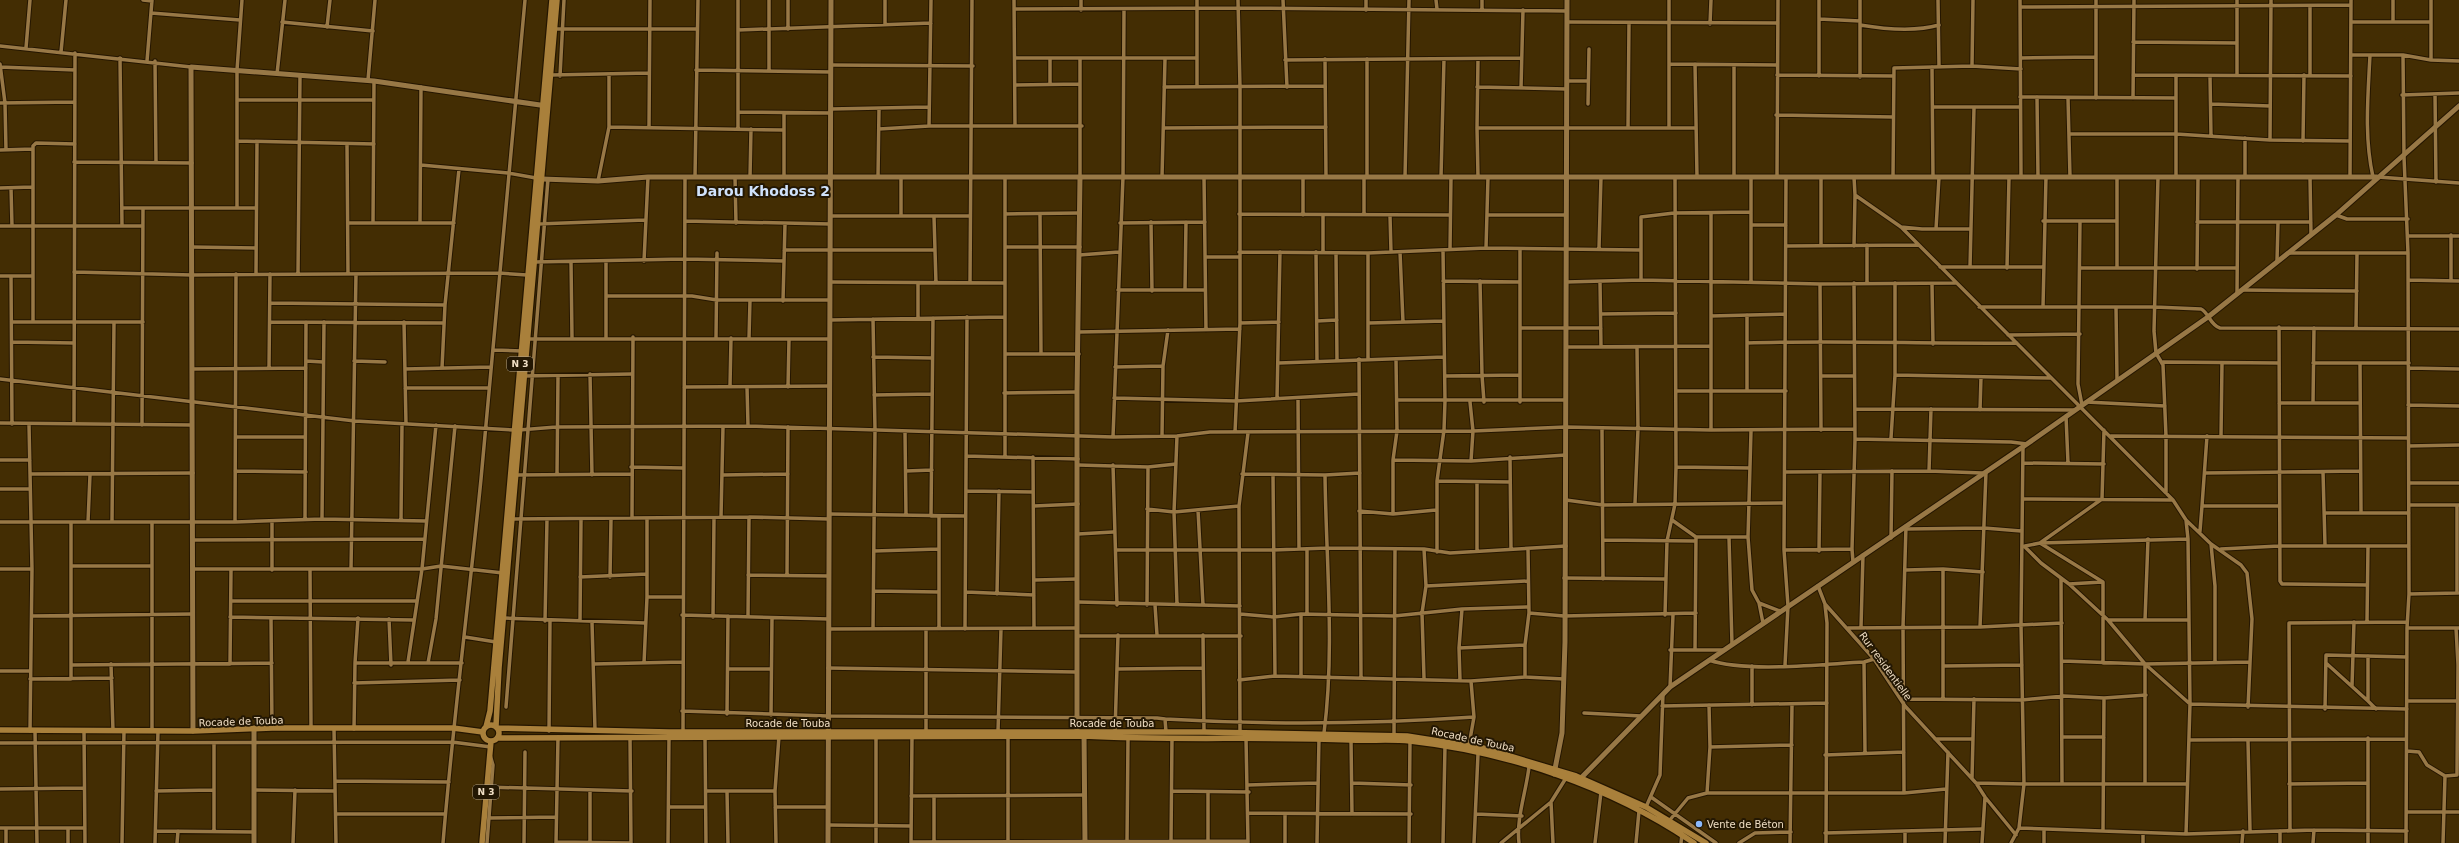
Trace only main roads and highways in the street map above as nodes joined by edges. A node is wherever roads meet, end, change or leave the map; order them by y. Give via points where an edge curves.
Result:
1 (552, 0) edge
2 (557, 0) edge
3 (545, 106) junction
4 (542, 179) junction
5 (517, 430) junction
6 (486, 727) junction
7 (496, 727) junction
8 (0, 730) edge
9 (482, 732) junction
10 (669, 734) junction
11 (779, 734) junction
12 (828, 734) junction
13 (1084, 734) junction
14 (498, 738) junction
15 (491, 744) junction
16 (1555, 772) junction
17 (1579, 780) junction
18 (482, 843) edge
19 (1694, 843) edge
20 (1706, 843) edge

1 - 3 main road, N 3
2 - 3 main road, N 3 via 551,76
3 - 4 main road, N 3
4 - 5 main road, N 3
4 - 5 main road, N 3 via 527,275
5 - 6 main road, N 3 via 490,711
5 - 7 main road, N 3 via 516,475
6 - 7 main road
6 - 9 main road
7 - 10 main road, Rocade de Touba
7 - 14 main road via 499,732
8 - 9 main road, Rocade de Touba via 453,728
9 - 15 main road
10 - 11 main road, Rocade de Touba
10 - 11 main road, Rocade de Touba via 706,737
10 - 14 main road, Rocade de Touba via 630,737
11 - 12 main road, Rocade de Touba
12 - 13 main road, Rocade de Touba via 876,737
12 - 13 main road, Rocade de Touba
13 - 16 main road, Rocade de Touba via 1128,738 1319,738 1410,742 1445,746
13 - 16 main road, Rocade de Touba via 1240,732 1394,735 1469,745
14 - 15 main road
15 - 18 main road, N 3
16 - 17 main road, Rocade de Touba
16 - 17 main road, Rocade de Touba via 1566,778
17 - 19 main road, Rocade de Touba via 1682,834
17 - 20 main road, Rocade de Touba via 1646,807

